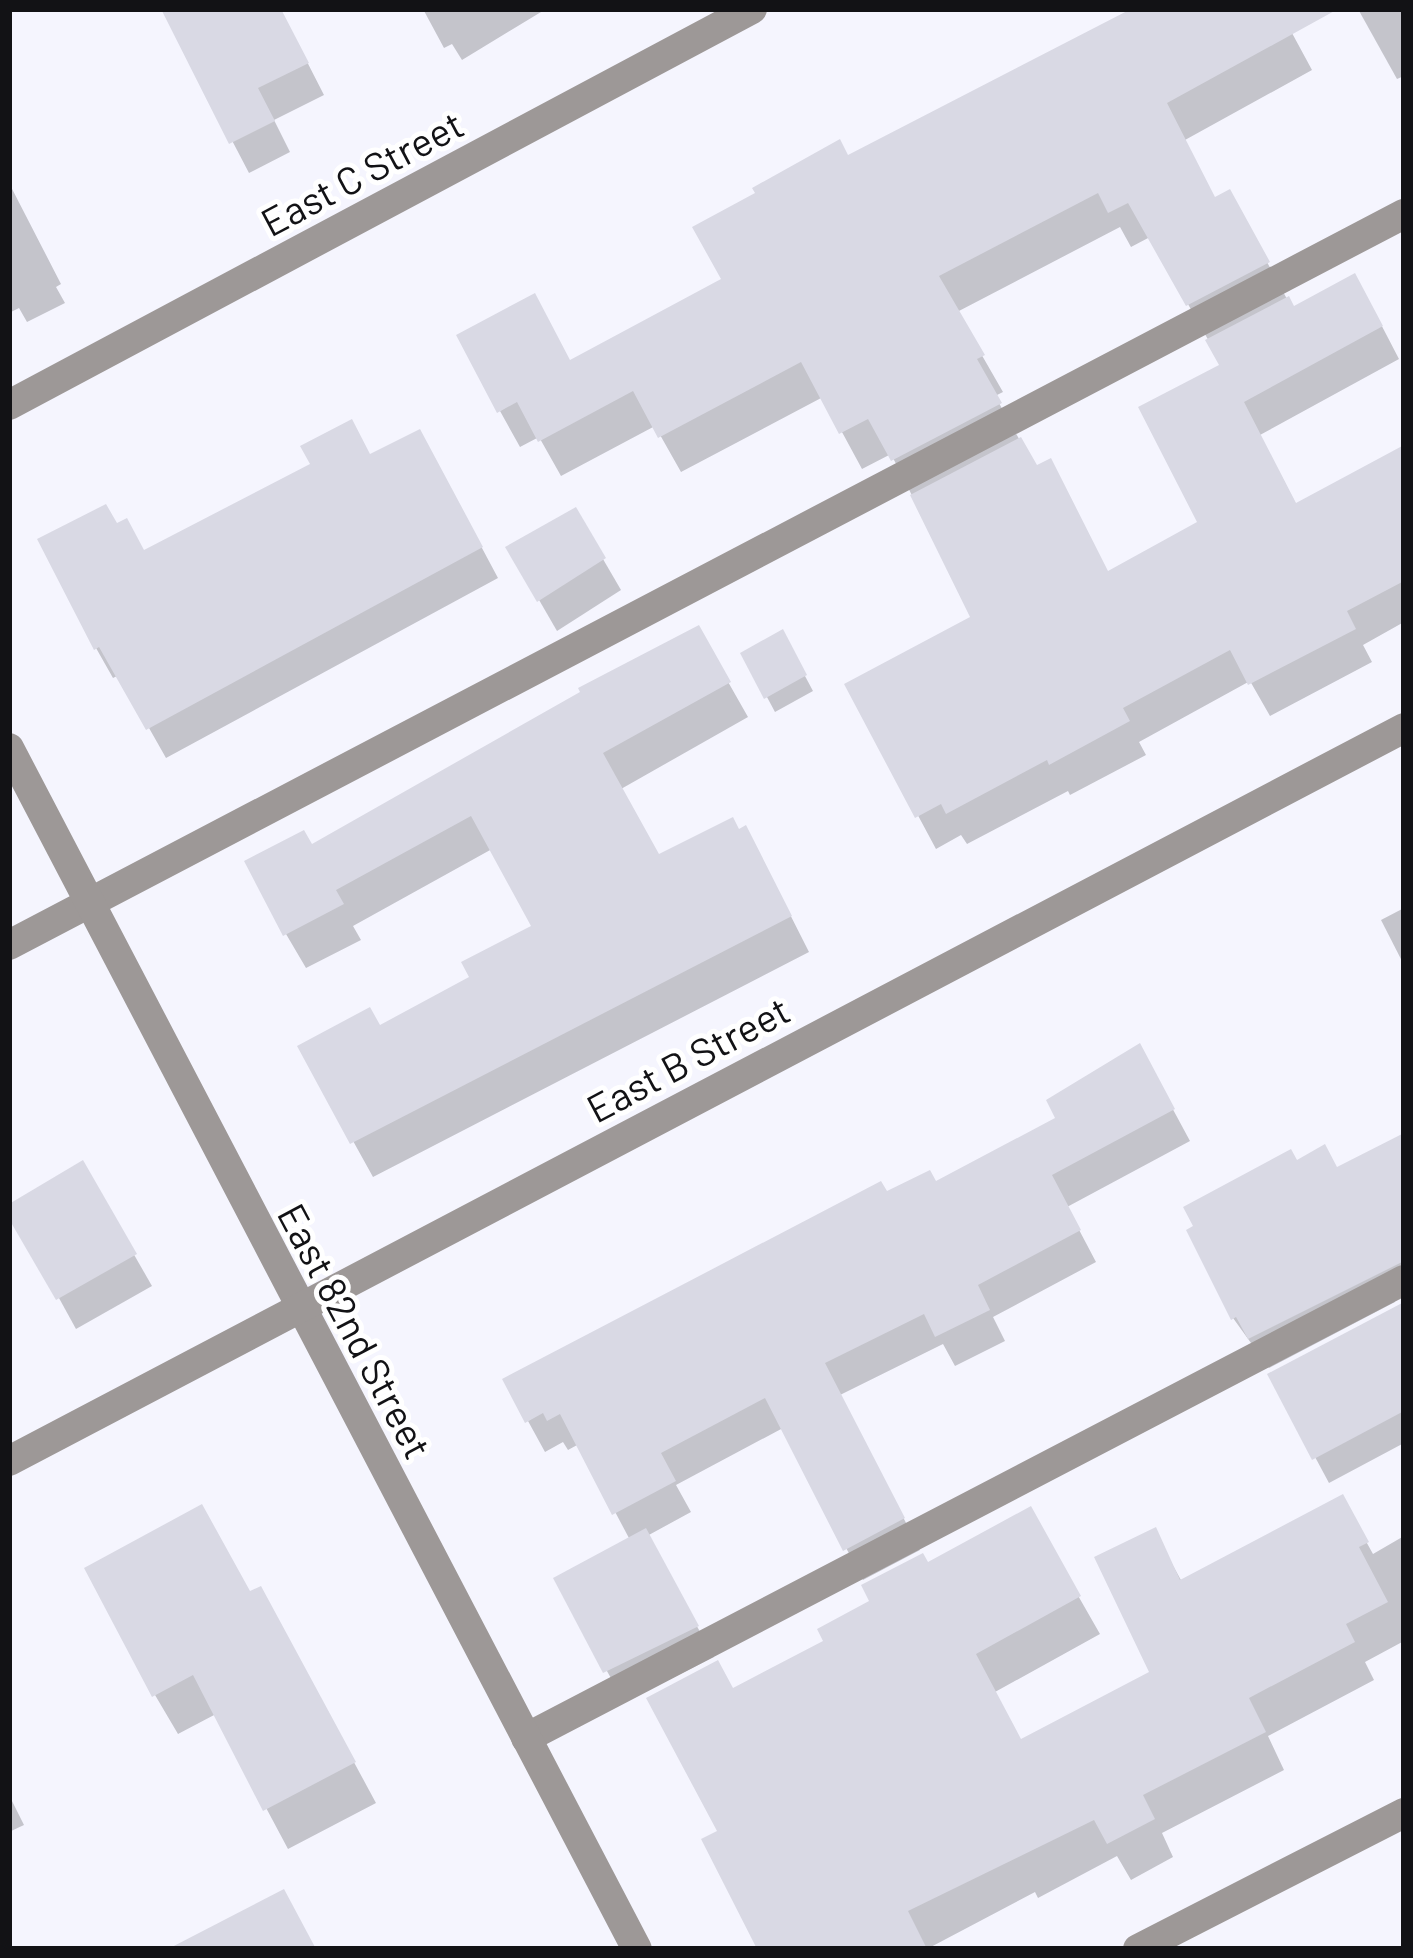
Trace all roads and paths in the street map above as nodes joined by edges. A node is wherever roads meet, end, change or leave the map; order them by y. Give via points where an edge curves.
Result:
1 (752, 9) edge
2 (1404, 214) edge
3 (9, 405) edge
4 (1404, 728) edge
5 (9, 748) edge
6 (89, 903) junction
7 (9, 945) edge
8 (1404, 1280) edge
9 (298, 1307) junction
10 (9, 1461) edge
11 (526, 1738) junction
12 (1404, 1813) edge
13 (637, 1949) edge
14 (1138, 1949) edge

1 - 3 street, East C Street
2 - 6 street
4 - 9 street, East B Street
5 - 6 street, East 82nd Street
6 - 7 street
6 - 9 street, East 82nd Street
8 - 11 street
9 - 10 street, East B Street
9 - 11 street, East 82nd Street
11 - 13 street, East 82nd Street
12 - 14 street

